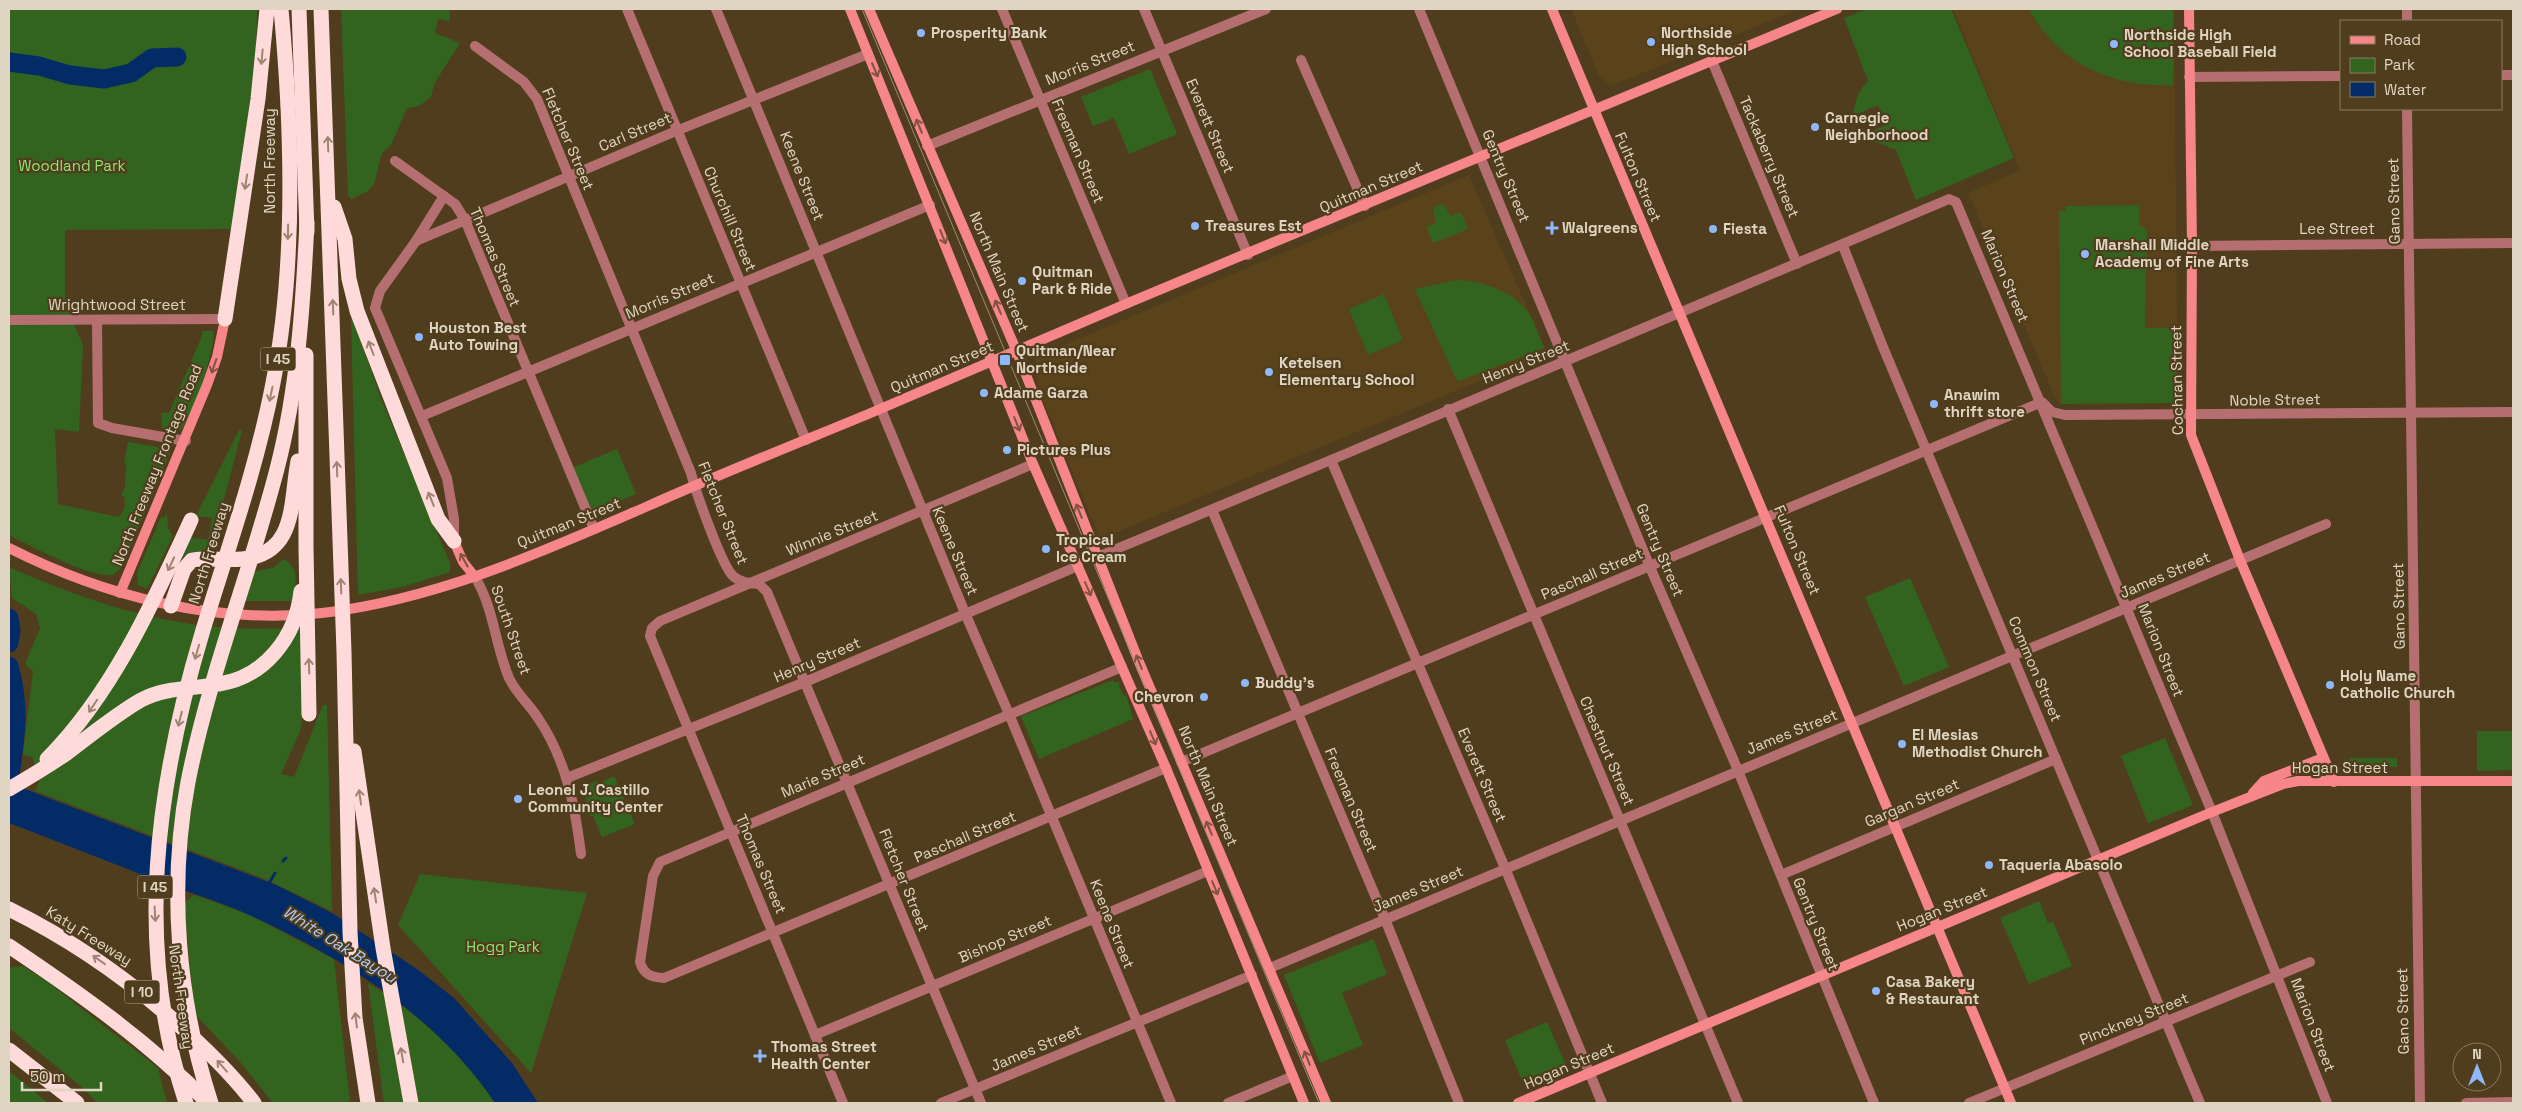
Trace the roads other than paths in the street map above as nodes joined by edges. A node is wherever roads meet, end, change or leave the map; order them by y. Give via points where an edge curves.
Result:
1 (267, 9) edge
2 (281, 9) edge
3 (300, 9) edge
4 (322, 9) edge
5 (627, 9) edge
6 (716, 9) edge
7 (850, 9) edge
8 (868, 9) edge
9 (1002, 9) edge
10 (1144, 9) edge
11 (1266, 9) edge
12 (1419, 9) edge
13 (1552, 9) edge
14 (1837, 9) edge
15 (2189, 9) edge
16 (475, 46) dead end
17 (1162, 51) junction
18 (868, 54) junction
19 (1301, 60) dead end
20 (1712, 61) junction
21 (2340, 76) edge
22 (2189, 77) junction
23 (1040, 99) junction
24 (754, 101) junction
25 (1594, 109) junction
26 (2407, 110) edge
27 (676, 131) junction
28 (927, 146) junction
29 (1482, 156) junction
30 (395, 161) dead end
31 (568, 177) junction
32 (329, 193) junction
33 (444, 196) junction
34 (930, 205) junction
35 (1365, 206) junction
36 (1961, 210) joint
37 (465, 220) junction
38 (307, 222) junction
39 (416, 241) junction
40 (2513, 243) edge
41 (2409, 244) junction
42 (1843, 246) junction
43 (2192, 246) junction
44 (817, 254) junction
45 (1248, 254) junction
46 (1797, 264) junction
47 (741, 282) junction
48 (1126, 304) junction
49 (1680, 314) junction
50 (225, 319) junction
51 (9, 320) edge
52 (97, 320) junction
53 (632, 329) junction
54 (1017, 352) junction
55 (1566, 361) junction
56 (992, 362) junction
57 (529, 373) junction
58 (2042, 402) junction
59 (880, 409) junction
60 (1448, 410) junction
61 (2513, 412) edge
62 (2412, 413) junction
63 (422, 416) junction
64 (2190, 416) junction
65 (305, 425) junction
66 (806, 440) junction
67 (186, 441) junction
68 (1927, 451) junction
69 (1332, 460) junction
70 (1033, 464) junction
71 (694, 486) junction
72 (1212, 510) junction
73 (923, 512) junction
74 (1768, 518) junction
75 (191, 520) dead end
76 (2326, 524) dead end
77 (594, 529) junction
78 (454, 542) junction
79 (306, 547) junction
80 (9, 548) edge
81 (1097, 556) junction
82 (2240, 560) junction
83 (1078, 566) junction
84 (1650, 566) junction
85 (475, 577) junction
86 (748, 583) junction
87 (120, 593) junction
88 (171, 606) junction
89 (2128, 607) junction
90 (965, 614) junction
91 (1533, 615) junction
92 (650, 636) joint
93 (344, 652) junction
94 (2013, 654) junction
95 (1417, 664) junction
96 (1122, 667) junction
97 (805, 682) junction
98 (309, 714) dead end
99 (1009, 714) junction
100 (1298, 714) junction
101 (1854, 724) junction
102 (689, 730) junction
103 (2323, 758) junction
104 (2056, 759) junction
105 (1181, 762) junction
106 (1166, 768) junction
107 (1738, 770) junction
108 (567, 778) junction
109 (848, 782) junction
110 (2334, 782) junction
111 (2513, 782) edge
112 (2416, 783) junction
113 (9, 789) edge
114 (2250, 796) junction
115 (2212, 812) junction
116 (1052, 817) junction
117 (1620, 820) junction
118 (1896, 826) junction
119 (731, 830) junction
120 (581, 854) dead end
121 (2099, 860) junction
122 (1505, 868) junction
123 (1208, 871) junction
124 (1781, 875) junction
125 (890, 885) junction
126 (9, 909) edge
127 (1093, 918) junction
128 (1385, 919) junction
129 (1938, 927) junction
130 (774, 933) junction
131 (9, 946) edge
132 (2310, 962) dead end
133 (1270, 968) junction
134 (1252, 975) junction
135 (1821, 975) junction
136 (2278, 975) junction
137 (664, 978) joint
138 (932, 986) junction
139 (1137, 1022) junction
140 (2166, 1022) junction
141 (1705, 1024) junction
142 (815, 1035) junction
143 (9, 1050) edge
144 (1589, 1073) junction
145 (1293, 1076) junction
146 (2005, 1088) junction
147 (976, 1089) junction
148 (2513, 1102) edge
149 (77, 1103) edge
150 (186, 1103) edge
151 (209, 1103) edge
152 (254, 1103) edge
153 (368, 1103) edge
154 (411, 1103) edge
155 (843, 1103) edge
156 (941, 1103) edge
157 (981, 1103) edge
158 (1171, 1103) edge
159 (1228, 1103) edge
160 (1304, 1103) edge
161 (1326, 1103) edge
162 (1459, 1103) edge
163 (1518, 1103) edge
164 (1602, 1103) edge
165 (1738, 1103) edge
166 (1874, 1103) edge
167 (1969, 1103) edge
168 (2011, 1103) edge
169 (2200, 1103) edge
170 (2327, 1103) edge
171 (2420, 1103) edge
172 (2466, 1103) edge

1 -> 50 highway via 257,108
2 -> 150 highway, North Freeway / I 45 via 287,105 286,296 271,393 178,725 165,788 158,847 154,903 157,959 173,1065
3 - 38 highway
32 -> 4 highway
5 - 27 street, Churchill Street
6 - 24 street, Keene Street
7 - 18 main road
28 -> 8 main road, North Main Street
9 - 23 street, Freeman Street
10 - 17 street, Everett Street
11 - 17 street, Morris Street
12 - 29 street, Gentry Street
13 - 25 main road, Fulton Street
14 - 20 main road, Quitman Street
15 - 22 main road, Cochran Street
16 - 31 street, Fletcher Street via 531,88
17 - 23 street, Morris Street
17 - 45 street, Everett Street
18 - 24 street, Carl Street
18 -> 34 main road
19 - 35 street
20 - 25 main road, Quitman Street
20 - 46 street, Tackaberry Street
21 - 22 street
22 - 43 main road, Cochran Street
23 - 28 street, Morris Street
23 - 48 street, Freeman Street
24 - 27 street, Carl Street
24 - 44 street, Keene Street
25 - 29 main road, Quitman Street
25 - 49 main road, Fulton Street
26 - 41 street, Gano Street
27 - 31 street, Carl Street
27 - 47 street, Churchill Street
54 -> 28 main road, North Main Street
29 - 35 main road, Quitman Street
29 - 55 street, Gentry Street
30 - 33 street, Thomas Street
31 - 37 street, Carl Street
31 - 53 street, Fletcher Street
78 -> 32 highway via 438,519 357,311 349,279 345,239
93 -> 32 highway
33 - 37 street, Thomas Street via 455,204
33 - 39 street
34 - 44 street, Morris Street
34 -> 56 main road
35 - 45 main road, Quitman Street
36 - 42 street, Henry Street via 1956,202 1949,200
36 - 58 street, Marion Street
37 - 39 street, Carl Street
37 - 57 street, Thomas Street
38 - 65 highway
38 - 151 highway via 294,383 284,442 203,718 188,783 181,847 179,915 185,991
39 - 63 street, South Street via 380,291 375,308
40 - 41 street, Lee Street
41 - 43 street, Lee Street
41 - 62 street, Gano Street
42 - 46 street, Henry Street
42 - 68 street, Common Street
43 - 64 main road, Cochran Street
44 - 47 street, Morris Street
44 - 59 street, Keene Street
45 - 48 main road, Quitman Street
46 - 49 street, Henry Street
47 - 53 street, Morris Street
47 - 66 street, Churchill Street
48 - 54 main road, Quitman Street
49 - 55 street, Henry Street
49 - 74 main road, Fulton Street
50 - 52 street, Wrightwood Street
50 -> 67 main road, North Freeway Frontage Road via 217,357
51 - 52 street, Wrightwood Street
52 - 67 street via 98,423
53 - 57 street, Morris Street
53 - 71 street, Fletcher Street
54 - 56 main road, Quitman Street
81 -> 54 main road, North Main Street
55 - 60 street, Henry Street
55 - 84 street, Gentry Street
56 - 59 main road, Quitman Street
56 -> 70 main road
57 - 63 street, Morris Street
57 - 77 street, Thomas Street
58 - 64 street, Noble Street via 2060,415
58 - 68 street, Paschall Street
58 - 89 street, Marion Street
59 - 66 main road, Quitman Street
59 - 73 street, Keene Street
60 - 69 street, Henry Street
60 - 91 street, Chestnut Street
61 - 62 street, Noble Street
62 - 64 street, Noble Street
62 - 112 street, Gano Street
63 - 78 street, South Street via 447,478 454,519
64 - 82 main road, Cochran Street via 2193,441
65 - 79 highway
65 - 88 highway via 288,519 277,546 268,553 244,559 192,560 184,569
66 - 71 main road, Quitman Street
67 - 87 main road, North Freeway Frontage Road
68 - 74 street, Paschall Street
68 - 94 street, Common Street
69 - 72 street, Henry Street
69 - 95 street, Everett Street
70 - 73 street, Winnie Street
70 - 83 main road
71 - 77 main road, Quitman Street
71 - 86 street, Fletcher Street via 731,575
72 - 81 street, Henry Street
72 - 100 street, Freeman Street
73 - 86 street, Winnie Street
73 - 90 street, Keene Street
74 - 84 street, Paschall Street
74 - 101 main road, Fulton Street
75 -> 113 highway via 168,570 99,697 67,738
76 - 82 street, James Street
77 - 85 main road, Quitman Street
85 -> 78 main road, South Street
98 -> 79 highway
79 - 113 highway via 301,596 288,634 270,659 240,679 162,692 142,700
80 - 87 main road, Quitman Street via 56,572
105 -> 81 main road, North Main Street
82 - 89 street, James Street
82 - 103 main road, Cochran Street
83 - 90 street, Henry Street
83 -> 96 main road
84 - 91 street, Paschall Street
84 - 107 street, Gentry Street
85 - 88 main road, Quitman Street via 404,599 316,614 243,615
85 - 108 street, South Street via 488,602 509,678 538,718
86 - 92 street, Winnie Street via 660,621 652,628
86 - 97 street, Fletcher Street via 759,584 766,592
87 - 88 main road, Quitman Street
89 - 94 street, James Street
89 - 115 street, Marion Street
90 - 97 street, Henry Street
90 - 99 street, Keene Street
91 - 95 street, Paschall Street
91 - 117 street, Chestnut Street
92 - 102 street, Thomas Street
153 -> 93 highway via 354,1001 347,845
154 -> 93 highway via 367,845
94 - 101 street, James Street
94 - 104 street, Common Street
95 - 100 street, Paschall Street
95 - 122 street, Everett Street
96 - 99 street, Marie Street
96 -> 106 main road
97 - 102 street, Henry Street
97 - 109 street, Fletcher Street
99 - 109 street, Marie Street
99 - 116 street, Keene Street
100 - 105 street, Paschall Street
100 - 128 street, Freeman Street
101 - 107 street, James Street
101 - 118 main road, Fulton Street
102 - 108 street, Henry Street
102 - 119 street, Thomas Street
103 - 110 main road, Cochran Street
103 - 114 main road via 2264,781
104 - 118 street, Gargan Street
104 - 121 street, Common Street
133 -> 105 main road, North Main Street
106 - 116 street, Paschall Street
106 - 123 main road
107 - 117 street, James Street
107 - 124 street, Gentry Street
108 - 120 street, South Street via 576,807
109 - 119 street, Marie Street
109 - 125 street, Fletcher Street
110 - 112 main road, Hogan Street
110 - 114 main road, Hogan Street via 2292,782
111 - 112 main road, Hogan Street
112 - 171 street, Gano Street
114 - 115 main road, Hogan Street
115 - 121 main road, Hogan Street
115 - 136 street, Marion Street
116 - 125 street, Paschall Street
116 - 127 street, Keene Street
117 - 122 street, James Street
117 - 141 street, Chestnut Street
118 - 124 street, Gargan Street
118 - 129 main road, Fulton Street
119 - 130 street, Thomas Street
119 - 137 street, Marie Street via 669,856 656,868 640,962 643,971 651,977
121 - 129 main road, Hogan Street
121 - 140 street, Common Street
122 - 128 street, James Street
122 - 144 street, Everett Street
123 - 127 street, Bishop Street
123 -> 134 main road
124 - 135 street, Gentry Street
125 - 130 street, Paschall Street
125 - 138 street, Fletcher Street
152 -> 126 highway, Katy Freeway / I 10 via 213,1057 134,985 52,930
127 - 138 street, Bishop Street
127 - 139 street, Keene Street
128 - 133 street, James Street
128 - 162 street, Freeman Street
129 - 135 main road, Hogan Street
129 - 146 main road, Fulton Street
130 - 137 street, Paschall Street
130 - 142 street, Thomas Street
131 - 151 highway via 64,982 129,1033
132 - 136 street, Pinckney Street
161 -> 133 main road, North Main Street
134 - 139 street, James Street
134 - 145 main road
135 - 141 main road, Hogan Street
135 - 166 street, Gentry Street
136 - 140 street, Pinckney Street
136 - 170 street, Marion Street
138 - 142 street, Bishop Street
138 - 147 street, Fletcher Street
139 - 147 street, James Street
139 - 158 street, Keene Street
140 - 146 street, Pinckney Street
140 - 169 street, Common Street
141 - 144 main road, Hogan Street
141 - 165 street, Chestnut Street
142 - 155 street, Thomas Street
143 - 149 highway
144 - 163 main road, Hogan Street
144 - 164 street, Everett Street
145 - 159 street
145 - 160 main road
146 - 167 street, Pinckney Street
146 - 168 main road, Fulton Street
147 - 156 street, James Street
147 - 157 street, Fletcher Street
148 - 172 street

